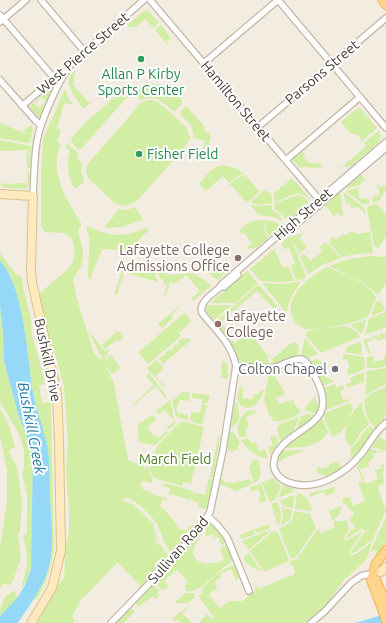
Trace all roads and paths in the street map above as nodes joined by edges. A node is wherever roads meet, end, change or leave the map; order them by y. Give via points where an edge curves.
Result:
1 (26, 0) edge
2 (41, 0) edge
3 (144, 0) edge
4 (150, 0) edge
5 (278, 0) edge
6 (382, 0) edge
7 (386, 5) edge
8 (1, 18) edge
9 (386, 18) edge
10 (84, 51) junction
11 (204, 63) junction
12 (332, 64) junction
13 (65, 73) junction
14 (54, 78) junction
15 (0, 80) edge
16 (360, 97) junction
17 (22, 106) junction
18 (41, 125) junction
19 (258, 127) junction
20 (386, 128) edge
21 (386, 142) edge
22 (386, 148) edge
23 (286, 160) junction
24 (0, 194) edge
25 (33, 196) junction
26 (321, 201) junction
27 (201, 309) joint
28 (236, 366) junction
29 (386, 423) edge
30 (208, 516) junction
31 (386, 550) edge
32 (386, 567) edge
33 (373, 575) junction
34 (249, 591) dead end
35 (386, 604) edge
36 (385, 617) edge
37 (31, 623) edge
38 (111, 623) edge
39 (311, 623) edge

1 - 8 street
2 - 10 street
3 - 10 street, West Pierce Street
4 - 11 street, Hamilton Street
5 - 11 street
5 - 12 street
6 - 7 main road
8 - 14 street
9 - 12 street, Parsons Street
10 - 13 street, West Pierce Street
11 - 19 street, Hamilton Street
12 - 16 street
12 - 19 street, Parsons Street
13 - 14 street, West Pierce Street
13 - 18 street
14 - 17 street, West Pierce Street
15 - 17 street
16 - 20 street
16 - 23 street
17 - 18 street
18 - 25 street via 37,140
19 - 23 street, Hamilton Street
21 - 26 street, High Street
22 - 26 street, High Street
23 - 26 street, Hamilton Street
24 - 25 street
25 - 37 street, Bushkill Drive via 32,282 54,378 58,412 60,551 52,588
26 - 27 street, High Street via 224,287 220,287 203,303
27 - 28 street, Sullivan Road via 228,345
28 - 29 street via 269,368 297,359 304,360 320,388 320,414 315,421 282,447 273,466 281,479 294,485 308,486 338,475 358,458 377,431
28 - 30 street, Sullivan Road via 220,465
30 - 34 street via 227,537
30 - 38 street, Sullivan Road via 174,558
31 - 33 main road via 376,563
32 - 33 street
33 - 35 main road
33 - 36 main road via 372,583
33 - 39 street via 361,576 351,583

